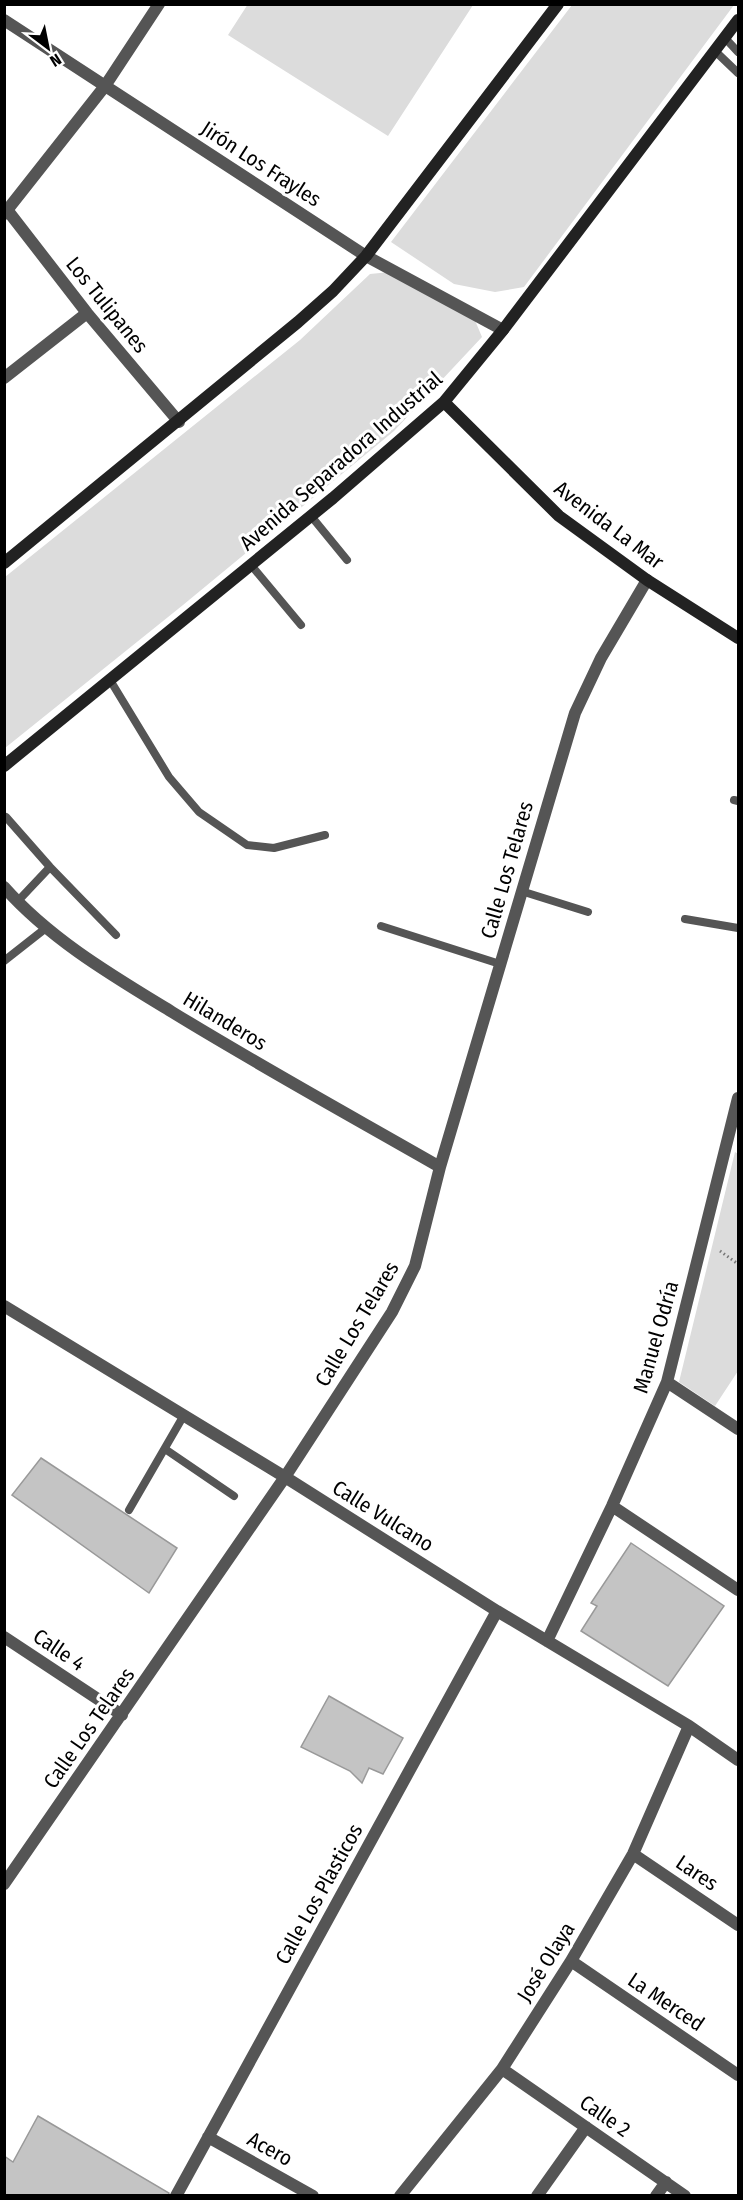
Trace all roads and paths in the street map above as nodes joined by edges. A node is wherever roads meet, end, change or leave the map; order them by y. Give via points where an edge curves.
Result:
1 (159, 4) edge
2 (558, 4) edge
3 (4, 20) edge
4 (738, 20) edge
5 (738, 31) edge
6 (726, 39) junction
7 (715, 51) junction
8 (738, 52) edge
9 (738, 73) edge
10 (105, 86) junction
11 (6, 212) edge
12 (366, 256) junction
13 (87, 313) junction
14 (503, 330) junction
15 (4, 378) edge
16 (444, 402) junction
17 (179, 422) junction
18 (311, 516) junction
19 (347, 560) dead end
20 (4, 563) edge
21 (250, 565) junction
22 (647, 580) junction
23 (301, 625) dead end
24 (738, 638) edge
25 (110, 680) junction
26 (4, 766) edge
27 (6, 817) edge
28 (325, 835) dead end
29 (50, 867) junction
30 (4, 887) edge
31 (521, 891) junction
32 (17, 902) junction
33 (588, 912) dead end
34 (685, 919) dead end
35 (381, 926) dead end
36 (46, 928) junction
37 (738, 928) edge
38 (116, 935) dead end
39 (4, 961) edge
40 (500, 964) junction
41 (738, 1098) edge
42 (727, 1141) junction
43 (738, 1148) edge
44 (440, 1167) junction
45 (720, 1251) dead end
46 (738, 1264) edge
47 (4, 1306) edge
48 (667, 1382) junction
49 (184, 1415) junction
50 (738, 1429) edge
51 (165, 1449) junction
52 (285, 1477) junction
53 (234, 1496) dead end
54 (612, 1506) junction
55 (129, 1510) dead end
56 (738, 1590) edge
57 (496, 1611) junction
58 (4, 1637) edge
59 (547, 1641) junction
60 (122, 1715) junction
61 (689, 1726) junction
62 (738, 1760) edge
63 (633, 1854) junction
64 (4, 1884) edge
65 (738, 1925) edge
66 (571, 1961) junction
67 (502, 2068) junction
68 (738, 2075) edge
69 (586, 2127) junction
70 (208, 2137) junction
71 (666, 2182) junction
72 (176, 2196) edge
73 (313, 2196) edge
74 (400, 2196) edge
75 (537, 2196) edge
76 (656, 2196) edge
77 (685, 2196) edge

1 - 10 street
2 - 12 main road
3 - 10 street, Jirón Los Frayles
4 - 6 main road, Avenida Separadora Industrial
5 - 6 main road
6 - 7 main road, Avenida Separadora Industrial
6 - 8 lane
7 - 9 lane
7 - 14 main road, Avenida Separadora Industrial
10 - 11 street
10 - 12 street, Jirón Los Frayles
11 - 13 street, Los Tulipanes
12 - 14 street, Jirón Los Frayles
12 - 17 main road via 333,291
13 - 15 street
13 - 17 street, Los Tulipanes
14 - 16 main road, Avenida Separadora Industrial
16 - 18 main road, Avenida Separadora Industrial
16 - 22 main road, Avenida La Mar via 559,516
17 - 20 main road
18 - 19 lane
18 - 21 main road, Avenida Separadora Industrial
21 - 23 lane
21 - 25 main road, Avenida Separadora Industrial
22 - 24 main road, Avenida La Mar
22 - 31 street, Calle Los Telares via 575,713
25 - 26 main road, Avenida Separadora Industrial
25 - 28 lane via 169,777 199,812 247,845 274,848
27 - 29 lane
29 - 32 lane
29 - 38 lane
30 - 32 street, Hilanderos
31 - 33 lane
31 - 40 street, Calle Los Telares
32 - 36 street, Hilanderos
34 - 37 lane
35 - 40 lane
36 - 39 lane
36 - 44 street, Hilanderos via 205,1032
40 - 44 street, Calle Los Telares
41 - 42 street, Manuel Odría
42 - 43 street
42 - 48 street, Manuel Odría
44 - 52 street, Calle Los Telares via 415,1266 392,1312
45 - 46 path
47 - 49 street, Calle Vulcano
48 - 50 street
48 - 54 street, Manuel Odría
49 - 51 lane
49 - 52 street, Calle Vulcano
51 - 53 lane
51 - 55 lane
52 - 57 street, Calle Vulcano
52 - 60 street, Calle Los Telares
54 - 56 street
54 - 59 street, Manuel Odría
57 - 59 street, Calle Vulcano
57 - 70 street, Calle Los Plasticos
58 - 60 street, Calle 4
59 - 61 street, Calle Vulcano
60 - 64 street, Calle Los Telares
61 - 62 street, Calle Vulcano
61 - 63 street, José Olaya
63 - 65 street, Lares
63 - 66 street, José Olaya
66 - 67 street, José Olaya
66 - 68 street, La Merced
67 - 69 street, Calle 2
67 - 74 street, José Olaya
69 - 71 street, Calle 2
69 - 75 street
70 - 72 street, Calle Los Plasticos
70 - 73 street, Acero
71 - 76 street
71 - 77 street, Calle 2

